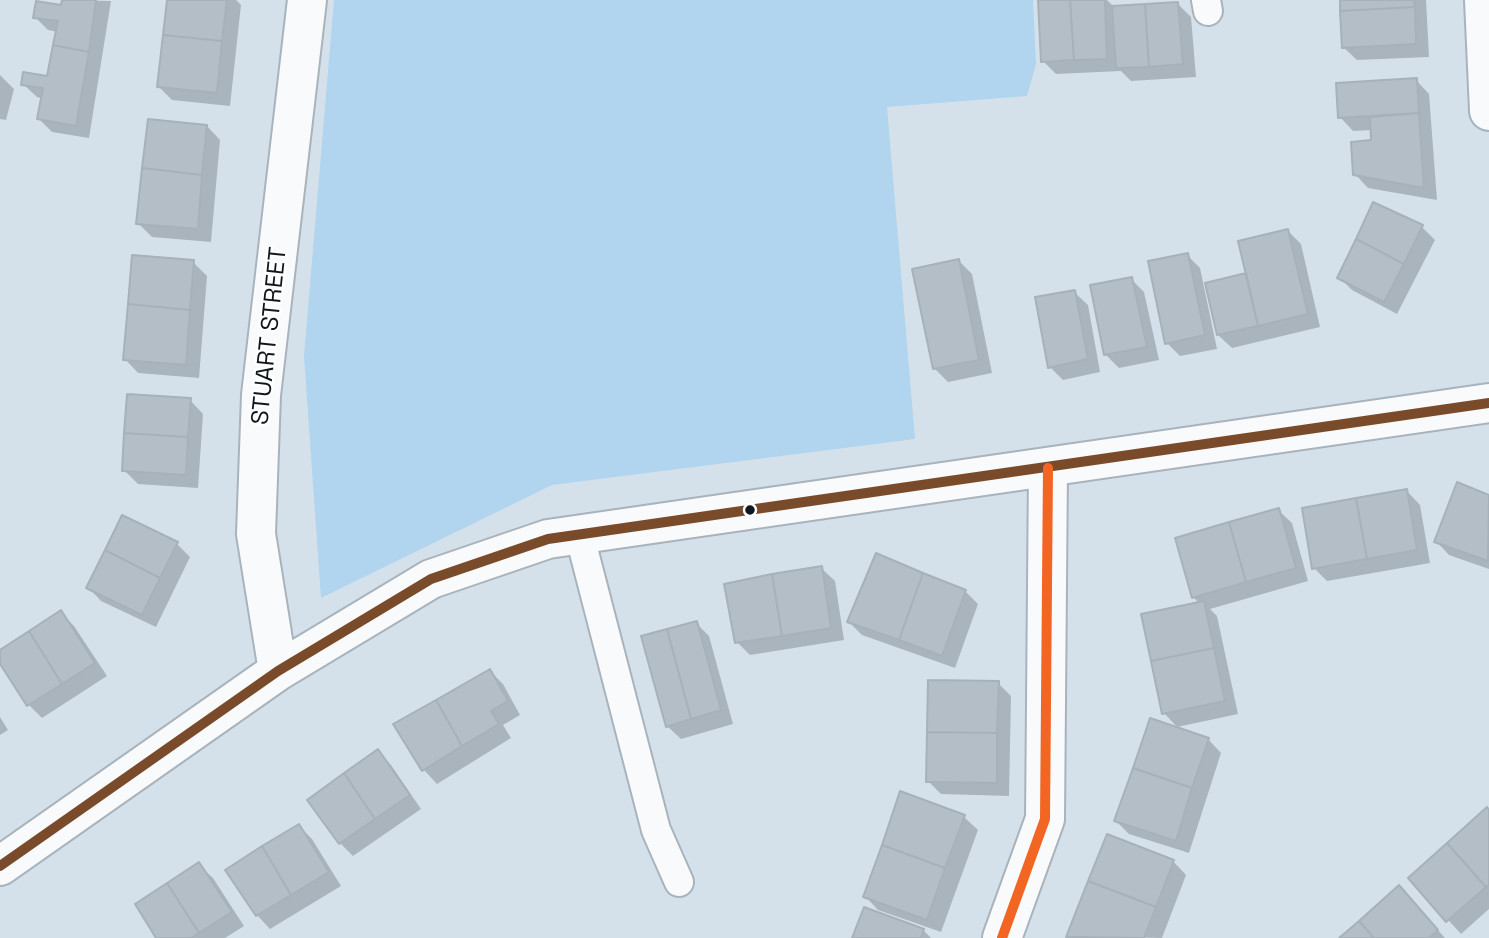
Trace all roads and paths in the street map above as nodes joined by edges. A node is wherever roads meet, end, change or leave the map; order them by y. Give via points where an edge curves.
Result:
1 (307, 0) edge
2 (1484, 0) edge
3 (1489, 111) edge
4 (1489, 403) edge
5 (1048, 468) junction
6 (579, 533) junction
7 (278, 671) junction
8 (0, 866) edge
9 (679, 882) dead end
10 (1002, 938) edge

1 - 7 street, STUART STREET via 261,395 256,534
2 - 3 street
4 - 5 street
5 - 6 street
5 - 10 street via 1045,818
6 - 7 street via 431,579
6 - 9 lane via 656,830
7 - 8 street

